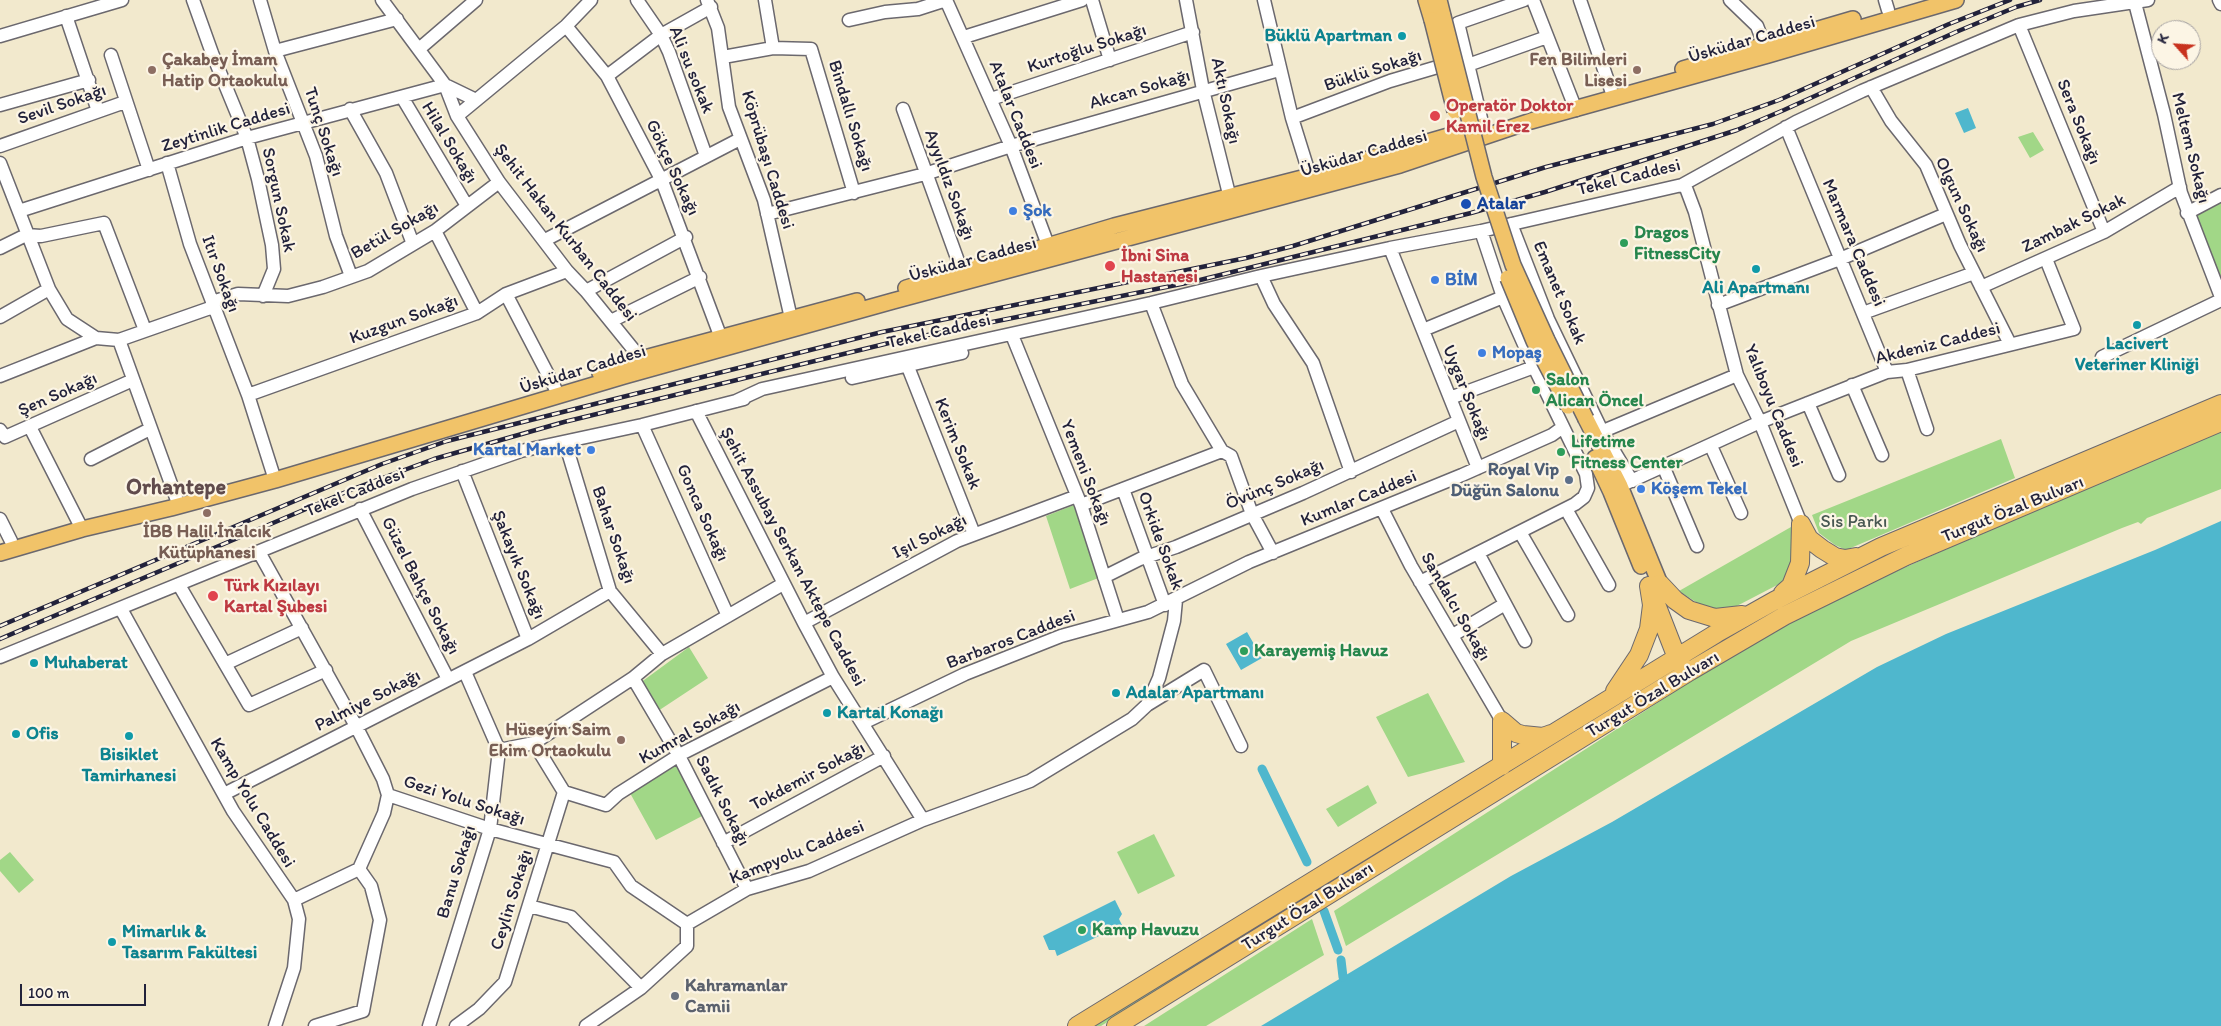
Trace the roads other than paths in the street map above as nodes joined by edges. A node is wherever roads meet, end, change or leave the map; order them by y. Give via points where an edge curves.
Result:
1 (122, 0) edge
2 (193, 0) edge
3 (260, 0) edge
4 (382, 0) edge
5 (476, 0) edge
6 (591, 0) edge
7 (637, 0) edge
8 (764, 0) edge
9 (946, 0) edge
10 (1082, 0) edge
11 (1092, 0) edge
12 (1186, 0) edge
13 (1264, 0) edge
14 (1426, 0) edge
15 (1439, 0) edge
16 (1524, 0) edge
17 (1534, 0) edge
18 (1580, 0) edge
19 (1730, 0) edge
20 (1923, 0) edge
21 (1956, 0) edge
22 (2148, 0) edge
23 (2219, 0) edge
24 (2135, 3) junction
25 (709, 4) edge
26 (2221, 4) edge
27 (1888, 9) edge
28 (66, 16) junction
29 (1437, 18) junction
30 (397, 19) junction
31 (849, 20) dead end
32 (2019, 25) junction
33 (566, 26) junction
34 (1193, 32) junction
35 (661, 35) junction
36 (0, 36) edge
37 (964, 37) junction
38 (1547, 37) junction
39 (773, 48) junction
40 (419, 49) junction
41 (1766, 50) junction
42 (275, 51) junction
43 (111, 55) dead end
44 (723, 57) junction
45 (1110, 60) junction
46 (1467, 61) junction
47 (1279, 70) junction
48 (607, 76) junction
49 (88, 80) junction
50 (445, 85) junction
51 (1871, 87) junction
52 (1203, 90) junction
53 (1611, 90) junction
54 (402, 97) junction
55 (991, 99) junction
56 (476, 100) junction
57 (125, 102) junction
58 (0, 105) edge
59 (1574, 105) junction
60 (350, 109) junction
61 (903, 109) dead end
62 (98, 111) junction
63 (456, 116) junction
64 (1292, 118) junction
65 (304, 123) junction
66 (1786, 127) junction
67 (1484, 131) junction
68 (247, 138) junction
69 (740, 139) junction
70 (0, 146) edge
71 (1011, 146) junction
72 (706, 156) junction
73 (168, 163) junction
74 (1, 166) edge
75 (148, 170) junction
76 (925, 174) junction
77 (1310, 176) junction
78 (661, 178) junction
79 (499, 182) junction
80 (1682, 185) junction
81 (2180, 187) junction
82 (854, 193) junction
83 (2221, 195) edge
84 (1231, 202) junction
85 (467, 206) junction
86 (19, 211) junction
87 (2187, 213) junction
88 (767, 214) junction
89 (1946, 214) junction
90 (1511, 224) junction
91 (436, 231) junction
92 (1481, 231) junction
93 (2104, 232) junction
94 (26, 235) junction
95 (686, 238) junction
96 (545, 240) junction
97 (413, 244) junction
98 (0, 248) edge
99 (1390, 248) junction
100 (1050, 251) junction
101 (1840, 258) junction
102 (2046, 259) junction
103 (567, 271) junction
104 (962, 272) junction
105 (1974, 273) junction
106 (351, 276) junction
107 (1262, 276) junction
108 (700, 277) junction
109 (1981, 287) junction
110 (48, 289) junction
111 (586, 290) junction
112 (506, 294) junction
113 (262, 296) junction
114 (1503, 298) junction
115 (2221, 298) edge
116 (1150, 303) junction
117 (213, 304) junction
118 (1718, 305) junction
119 (1863, 312) junction
120 (477, 313) junction
121 (0, 317) edge
122 (611, 321) junction
123 (792, 324) junction
124 (145, 330) junction
125 (1422, 330) junction
126 (96, 338) junction
127 (722, 338) junction
128 (119, 340) junction
129 (1014, 340) junction
130 (2010, 344) junction
131 (2102, 357) dead end
132 (645, 364) junction
133 (908, 367) junction
134 (1528, 370) junction
135 (1907, 370) junction
136 (1887, 372) junction
137 (1737, 375) junction
138 (0, 376) edge
139 (134, 380) junction
140 (1852, 385) junction
141 (555, 388) junction
142 (248, 395) junction
143 (1450, 398) junction
144 (736, 401) junction
145 (1808, 403) junction
146 (2221, 404) edge
147 (696, 411) junction
148 (1459, 421) junction
149 (1575, 422) junction
150 (1760, 422) junction
151 (2221, 422) edge
152 (642, 425) junction
153 (30, 427) junction
154 (150, 429) junction
155 (1927, 429) dead end
156 (0, 430) edge
157 (1598, 433) junction
158 (565, 442) junction
159 (1711, 446) junction
160 (1222, 451) junction
161 (1882, 455) dead end
162 (91, 459) dead end
163 (1478, 468) junction
164 (1664, 468) junction
165 (462, 471) junction
166 (1351, 472) junction
167 (1839, 475) dead end
168 (273, 476) junction
169 (1626, 483) junction
170 (1123, 488) junction
171 (1079, 500) junction
172 (177, 502) junction
173 (360, 509) junction
174 (1382, 509) junction
175 (1566, 509) junction
176 (1741, 513) dead end
177 (1252, 514) junction
178 (0, 519) edge
179 (1800, 524) junction
180 (80, 525) junction
181 (1520, 532) junction
182 (974, 534) junction
183 (6, 542) edge
184 (1697, 546) dead end
185 (260, 552) junction
186 (0, 553) edge
187 (1273, 553) junction
188 (1478, 553) junction
189 (1147, 556) junction
190 (1859, 557) junction
191 (1104, 577) junction
192 (1420, 582) junction
193 (783, 584) junction
194 (179, 585) junction
195 (1609, 585) dead end
196 (1654, 585) junction
197 (610, 591) junction
198 (1774, 601) junction
199 (1172, 604) junction
200 (1505, 604) junction
201 (120, 609) junction
202 (1750, 614) junction
203 (1568, 615) dead end
204 (728, 616) junction
205 (1118, 620) junction
206 (804, 623) junction
207 (302, 628) junction
208 (1453, 635) junction
209 (528, 639) junction
210 (1525, 641) dead end
211 (662, 654) junction
212 (1683, 654) junction
213 (0, 657) edge
214 (225, 664) junction
215 (326, 670) junction
216 (1690, 671) junction
217 (464, 672) junction
218 (833, 677) junction
219 (633, 678) junction
220 (448, 679) junction
221 (1608, 700) junction
222 (1147, 705) junction
223 (1502, 721) junction
224 (863, 723) junction
225 (356, 726) junction
226 (1554, 734) junction
227 (534, 743) junction
228 (1241, 746) dead end
229 (499, 750) junction
230 (679, 756) junction
231 (884, 756) junction
232 (1502, 766) junction
233 (564, 792) junction
234 (224, 794) junction
235 (388, 795) junction
236 (923, 820) junction
237 (490, 829) junction
238 (723, 844) junction
239 (547, 845) junction
240 (359, 869) junction
241 (747, 890) junction
242 (294, 900) junction
243 (529, 906) junction
244 (687, 924) junction
245 (641, 988) junction
246 (275, 1026) edge
247 (315, 1026) edge
248 (429, 1026) edge
249 (456, 1026) edge
250 (586, 1026) edge
251 (1077, 1026) edge
252 (1116, 1026) edge

1 - 28 street
2 - 68 street, Sorgun Sokak
3 - 42 street, Tunç Sokağı
4 - 30 street
5 - 40 street
6 - 33 street
7 - 35 street, Ali su sokak
8 - 39 street
9 - 31 street via 918,9
9 - 37 street, Atalar Caddesi
10 - 37 street
11 - 45 street
12 - 34 street, Aktı Sokağı
13 - 47 street
14 - 29 main road
15 - 29 main road
16 - 46 street via 1458,23
17 - 38 street
18 - 53 street
19 - 41 street via 1757,26
20 - 27 main road, Üsküdar Caddesi
21 - 27 main road, Üsküdar Caddesi
22 - 24 street, Tekel Caddesi
23 - 26 street
24 - 32 street, Tekel Caddesi via 2074,11
24 - 81 street, Meltem Sokağı
25 - 35 street
25 - 44 street, Köprübaşı Caddesi via 718,28
27 - 41 main road, Üsküdar Caddesi
28 - 36 street
28 - 49 street
29 - 149 main road, bridge via 1478,192 1534,342
30 - 40 street
30 - 42 street
32 - 51 street, Tekel Caddesi
32 - 93 street, Sera Sokağı
33 - 48 street, Gökçe Sokağı
33 - 56 street
34 - 45 street, Kurtoğlu Sokağı
34 - 52 street, Aktı Sokağı
35 - 48 street
35 - 72 street, Ali su sokak
37 - 55 street, Atalar Caddesi
38 - 46 street, Büklü Sokağı
38 - 59 street
39 - 44 street, Bindallı Sokağı
39 - 82 street, Bindallı Sokağı via 811,49
40 - 50 street
41 - 53 main road, Üsküdar Caddesi
41 - 59 main road, Üsküdar Caddesi
42 - 65 street, Tunç Sokağı
43 - 57 street
44 - 69 street, Köprübaşı Caddesi via 729,107
45 - 55 street, Kurtoğlu Sokağı
46 - 64 street, Büklü Sokağı via 1390,82
46 - 67 street
47 - 52 street, Akcan Sokağı
47 - 64 street
48 - 78 street, Gökçe Sokağı
49 - 58 street
49 - 62 street
50 - 54 street, Zeytinlik Caddesi
50 - 56 street
50 - 63 street, Şehit Hakan Kurban Caddesi
51 - 66 street, Tekel Caddesi
51 - 89 street, Olgun Sokağı via 1891,121 1926,165
52 - 71 street, Akcan Sokağı
52 - 84 street, Aktı Sokağı
53 - 59 main road, Üsküdar Caddesi
54 - 60 street, Zeytinlik Caddesi
54 - 85 street, Hilal Sokağı
55 - 71 street, Atalar Caddesi
56 - 63 street
57 - 62 street, Sevil Sokağı
57 - 75 street, Sevil Sokağı
59 - 67 main road, Üsküdar Caddesi
60 - 65 street, Zeytinlik Caddesi
60 - 97 street via 386,173
61 - 76 street, Ayyıldız Sokağı
62 - 70 street, Sevil Sokağı
63 - 79 street, Şehit Hakan Kurban Caddesi
64 - 77 street
65 - 68 street, Zeytinlik Caddesi
65 - 106 street, Tunç Sokağı via 316,156 336,236
66 - 80 street, Tekel Caddesi
66 - 101 street, Marmara Caddesi
67 - 77 main road, Üsküdar Caddesi
67 - 84 main road, Üsküdar Caddesi via 1400,165
68 - 73 street, Zeytinlik Caddesi
68 - 113 street, Sorgun Sokak via 272,245 274,269
69 - 72 street
69 - 88 street, Köprübaşı Caddesi
71 - 76 street, Akcan Sokağı
71 - 100 street, Atalar Caddesi
72 - 78 street
73 - 75 street, Zeytinlik Caddesi
73 - 117 street, Itır Sokağı via 190,244
74 - 86 street
75 - 86 street, Zeytinlik Caddesi
76 - 82 street, Akcan Sokağı
76 - 104 street, Ayyıldız Sokağı
77 - 84 main road, Üsküdar Caddesi
78 - 95 street, Gökçe Sokağı
78 - 96 street
79 - 85 street, Betül Sokağı
79 - 96 street, Şehit Hakan Kurban Caddesi
80 - 90 street, Tekel Caddesi
80 - 118 street, Yalıboyu Caddesi via 1695,212
81 - 87 street, Meltem Sokağı
81 - 93 street, Zambak Sokak
82 - 88 street, Akcan Sokağı
83 - 87 street
84 - 100 main road, Üsküdar Caddesi
85 - 91 street, Betül Sokağı
86 - 94 street
87 - 115 street, Meltem Sokağı
88 - 123 street, Köprübaşı Caddesi
89 - 101 street
89 - 105 street, Olgun Sokağı
90 - 92 street, Tekel Caddesi
90 - 157 street, Emanet Sokak
91 - 97 street, Betül Sokağı
91 - 120 street
92 - 99 street, Tekel Caddesi
92 - 114 street
93 - 102 street, Zambak Sokak
94 - 98 street
94 - 110 street
94 - 124 street via 41,236 104,223
95 - 108 street, Gökçe Sokağı
95 - 111 street
96 - 103 street, Şehit Hakan Kurban Caddesi
97 - 106 street, Betül Sokağı via 368,271
99 - 107 street, Tekel Caddesi
99 - 125 street, Uygar Sokağı
100 - 104 main road, Üsküdar Caddesi
100 - 123 main road, Üsküdar Caddesi
101 - 118 street
101 - 119 street, Marmara Caddesi
102 - 109 street, Zambak Sokak
102 - 130 street, Akdeniz Caddesi via 2074,328
103 - 111 street, Şehit Hakan Kurban Caddesi
103 - 112 street, Kuzgun Sokağı
104 - 123 main road, Üsküdar Caddesi
105 - 109 street, Olgun Sokağı
105 - 119 street
106 - 113 street, Betül Sokağı via 288,296
107 - 116 street, Tekel Caddesi
107 - 166 street via 1274,304 1312,363
108 - 122 street
108 - 127 street, Gökçe Sokağı
109 - 130 street, Olgun Sokağı
110 - 121 street
110 - 126 street via 67,319
111 - 122 street, Şehit Hakan Kurban Caddesi
112 - 120 street, Kuzgun Sokağı
112 - 141 street
113 - 117 street, Betül Sokağı via 238,294
114 - 125 street, Uygar Sokağı
114 - 134 street
115 - 131 street
116 - 129 street, Tekel Caddesi
116 - 144 street, Tekel Caddesi via 762,389
116 - 160 street via 1182,384
117 - 124 street, Betül Sokağı
117 - 142 street, Itır Sokağı
118 - 137 street, Yalıboyu Caddesi
119 - 136 street, Marmara Caddesi
120 - 142 street, Kuzgun Sokağı
122 - 132 street, Şehit Hakan Kurban Caddesi
123 - 127 main road, Üsküdar Caddesi
123 - 132 main road, Üsküdar Caddesi
124 - 128 street, Betül Sokağı
125 - 143 street, Uygar Sokağı
126 - 128 street
126 - 138 street
127 - 132 main road, Üsküdar Caddesi
128 - 139 street
129 - 133 street, Tekel Caddesi
129 - 171 street, Yemeni Sokağı
130 - 135 street, Akdeniz Caddesi
132 - 141 main road, Üsküdar Caddesi
132 - 168 main road, Üsküdar Caddesi
133 - 144 street, Tekel Caddesi
133 - 182 street, Kerim Sokak
134 - 143 street
134 - 149 street
135 - 136 street, Akdeniz Caddesi
135 - 155 street
136 - 140 street, Akdeniz Caddesi
137 - 150 street, Yalıboyu Caddesi
137 - 157 street
139 - 153 street, Şen Sokağı
139 - 154 street
140 - 145 street, Akdeniz Caddesi
140 - 161 street
141 - 168 main road, Üsküdar Caddesi
142 - 168 street
143 - 148 street, Uygar Sokağı
144 - 147 street, Tekel Caddesi
145 - 150 street, Akdeniz Caddesi
145 - 167 street
146 - 190 highway, Turgut Özal Bulvarı
147 - 152 street, Tekel Caddesi
147 - 193 street, Şehit Assubay Serkan Aktepe Caddesi
148 - 163 street, Uygar Sokağı
148 - 166 street, Övünç Sokağı
149 - 157 main road
149 - 163 street, Kumlar Caddesi
149 - 175 street via 1588,488 1584,497
149 - 196 main road via 1612,492
150 - 159 street, Akdeniz Caddesi
150 - 179 street, Yalıboyu Caddesi
151 - 216 highway, Turgut Özal Bulvarı via 1939,541 1855,580 1784,616
152 - 158 street, Tekel Caddesi
152 - 204 street, Gonca Sokağı
153 - 156 street, Şen Sokağı via 5,437
153 - 180 street
154 - 162 street
154 - 172 street
157 - 169 main road
158 - 165 street, Tekel Caddesi via 521,451
158 - 197 street, Bahar Sokağı
159 - 164 street, Akdeniz Caddesi
159 - 176 street
160 - 170 street, Işıl Sokağı
160 - 177 street via 1231,456
163 - 174 street, Kumlar Caddesi
164 - 169 street, Akdeniz Caddesi
164 - 184 street
165 - 173 street, Tekel Caddesi
165 - 209 street, Şakayık Sokağı
166 - 177 street, Övünç Sokağı
168 - 172 main road, Üsküdar Caddesi
169 - 196 main road
170 - 171 street, Işıl Sokağı
170 - 189 street, Orkide Sokak
171 - 182 street, Işıl Sokağı
171 - 191 street, Yemeni Sokağı
172 - 180 main road, Üsküdar Caddesi
173 - 185 street, Tekel Caddesi
173 - 220 street, Güzel Bahçe Sokağı
174 - 187 street, Kumlar Caddesi
174 - 192 street, Sandalcı Sokağı
175 - 181 street
175 - 195 street
177 - 187 street
177 - 189 street, Övünç Sokağı
178 - 183 street
179 - 190 highway via 1809,539 1835,557
179 - 198 highway via 1800,563 1796,578
180 - 183 main road, Üsküdar Caddesi
180 - 186 main road, Üsküdar Caddesi
181 - 188 street
181 - 203 street
182 - 206 street, Işıl Sokağı via 957,540
185 - 194 street, Tekel Caddesi
185 - 207 street, Gezi Yolu Sokağı
187 - 199 street, Kumlar Caddesi via 1249,562
188 - 192 street
188 - 200 street
189 - 191 street, Övünç Sokağı
189 - 199 street, Orkide Sokak
190 - 198 highway, Turgut Özal Bulvarı
191 - 205 street, Yemeni Sokağı
192 - 208 street, Sandalcı Sokağı
193 - 204 street
193 - 206 street, Şehit Assubay Serkan Aktepe Caddesi
194 - 201 street, Tekel Caddesi
194 - 214 street
196 - 202 highway via 1689,610 1702,615 1715,618
196 - 212 highway
196 - 221 highway via 1649,629 1640,655
197 - 209 street, Şakayık Sokağı
197 - 211 street, Bahar Sokağı
198 - 202 highway, Turgut Özal Bulvarı
199 - 205 street, Barbaros Caddesi
199 - 222 street via 1174,621
200 - 208 street
200 - 210 street
201 - 213 street, Tekel Caddesi
201 - 234 street, Kamp Yolu Caddesi
202 - 212 highway, Turgut Özal Bulvarı
204 - 211 street
205 - 224 street, Barbaros Caddesi via 1061,636 965,674
206 - 218 street, Şehit Assubay Serkan Aktepe Caddesi
207 - 214 street
207 - 215 street, Gezi Yolu Sokağı
208 - 223 street, Sandalcı Sokağı
209 - 217 street, Palmiye Sokağı
211 - 219 street
212 - 216 highway
212 - 221 highway, Turgut Özal Bulvarı
214 - 215 street via 249,706
215 - 225 street, Gezi Yolu Sokağı
216 - 252 highway, Turgut Özal Bulvarı
217 - 220 street, Palmiye Sokağı
217 - 229 street
218 - 224 street, Şehit Assubay Serkan Aktepe Caddesi
218 - 230 street, Kumral Sokağı
219 - 227 street
219 - 230 street, Sadık Sokağı
220 - 225 street, Palmiye Sokağı
221 - 226 highway, Turgut Özal Bulvarı
222 - 228 street via 1204,670
222 - 236 street via 1132,719 1030,781
223 - 226 highway via 1523,735 1542,737
223 - 232 highway
224 - 231 street, Şehit Assubay Serkan Aktepe Caddesi
225 - 234 street, Palmiye Sokağı
225 - 235 street, Gezi Yolu Sokağı
226 - 232 highway, Turgut Özal Bulvarı
227 - 229 street
227 - 233 street
229 - 237 street, Banu Sokağı
230 - 233 street, Kumral Sokağı via 606,805
230 - 238 street, Sadık Sokağı
231 - 236 street, Şehit Assubay Serkan Aktepe Caddesi
231 - 238 street, Tokdemir Sokağı
232 - 251 highway, Turgut Özal Bulvarı
233 - 239 street, Ceylin Sokağı
234 - 242 street, Kamp Yolu Caddesi
235 - 237 street, Gezi Yolu Sokağı
235 - 240 street via 384,813
236 - 241 street, Kampyolu Caddesi via 809,871
237 - 239 street, Gezi Yolu Sokağı
237 - 248 street, Banu Sokağı
238 - 241 street, Sadık Sokağı
239 - 243 street, Ceylin Sokağı
239 - 244 street, Gezi Yolu Sokağı via 614,862 631,886
240 - 242 street
240 - 247 street via 371,886 380,920 364,1011
241 - 244 street, Kampyolu Caddesi
242 - 246 street, Kamp Yolu Caddesi via 298,919 294,968
243 - 245 street via 571,917
243 - 249 street, Ceylin Sokağı via 505,982 479,1009
244 - 245 street via 687,946
245 - 250 street

